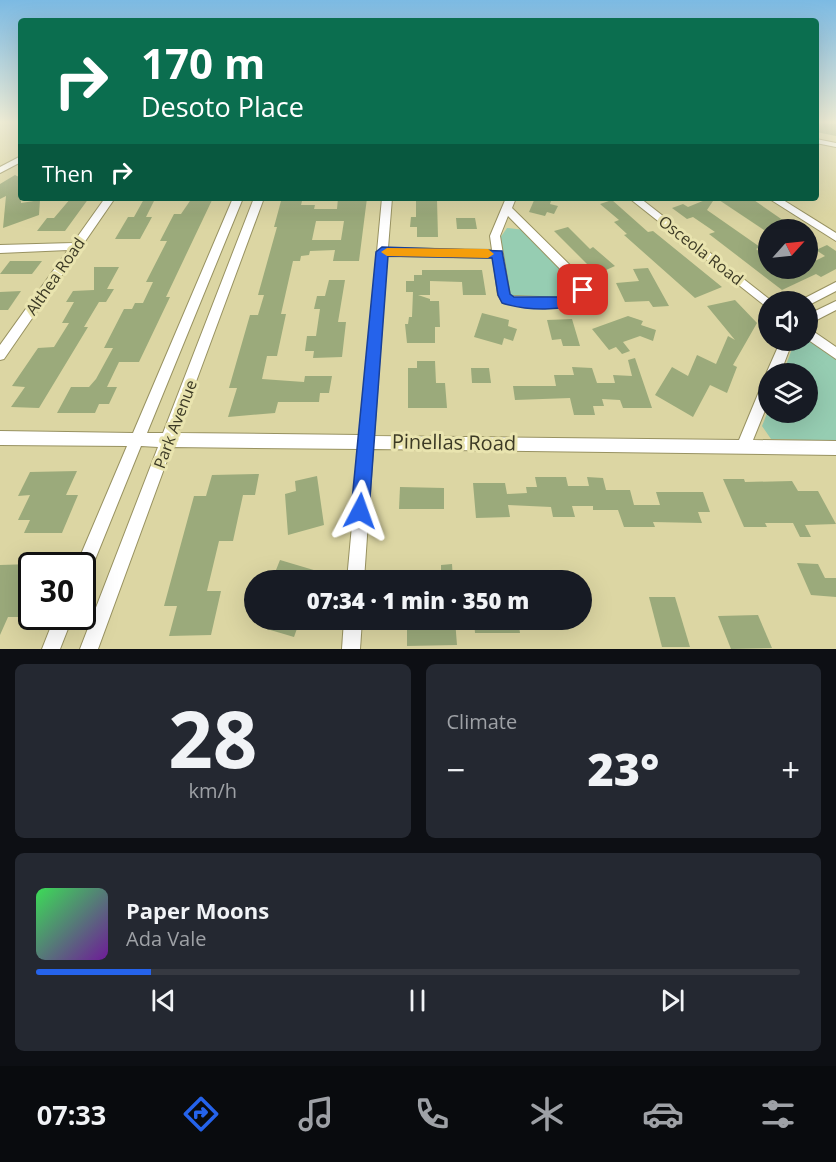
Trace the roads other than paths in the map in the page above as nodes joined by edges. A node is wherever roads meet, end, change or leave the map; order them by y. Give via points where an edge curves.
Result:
1 (18, 161) edge
2 (0, 170) edge
3 (108, 201) edge
4 (237, 201) edge
5 (258, 201) edge
6 (387, 201) edge
7 (638, 201) edge
8 (778, 201) edge
9 (793, 201) edge
10 (509, 204) edge
11 (836, 228) edge
12 (836, 238) edge
13 (77, 246) junction
14 (0, 249) edge
15 (382, 252) junction
16 (498, 254) junction
17 (836, 286) edge
18 (758, 294) edge
19 (818, 296) edge
20 (836, 305) edge
21 (818, 314) edge
22 (818, 340) edge
23 (836, 354) edge
24 (0, 355) edge
25 (758, 410) edge
26 (0, 438) edge
27 (136, 439) junction
28 (170, 439) junction
29 (365, 441) junction
30 (743, 447) junction
31 (836, 448) edge
32 (90, 552) edge
33 (356, 570) edge
34 (58, 630) edge
35 (352, 630) edge
36 (51, 649) edge
37 (89, 649) edge
38 (351, 649) edge

1 - 2 street
3 - 13 street, Althea Road
4 - 27 street, Park Avenue
5 - 28 street, Park Avenue
6 - 15 street
7 - 18 street, Osceola Road
8 - 12 street
9 - 11 street
10 - 16 street via 496,230
10 - 16 street via 575,277 583,290 582,296 570,302 507,300
13 - 14 street
13 - 24 street, Althea Road
15 - 16 street
15 - 29 street
17 - 19 street
20 - 21 street
22 - 23 street
25 - 30 street
26 - 27 street, Pinellas Road
27 - 28 street, Pinellas Road
27 - 32 street, Park Avenue
28 - 29 street, Pinellas Road
28 - 37 street, Park Avenue
29 - 30 street, Pinellas Road
29 - 33 street
30 - 31 street, Pinellas Road
34 - 36 street
35 - 38 street

